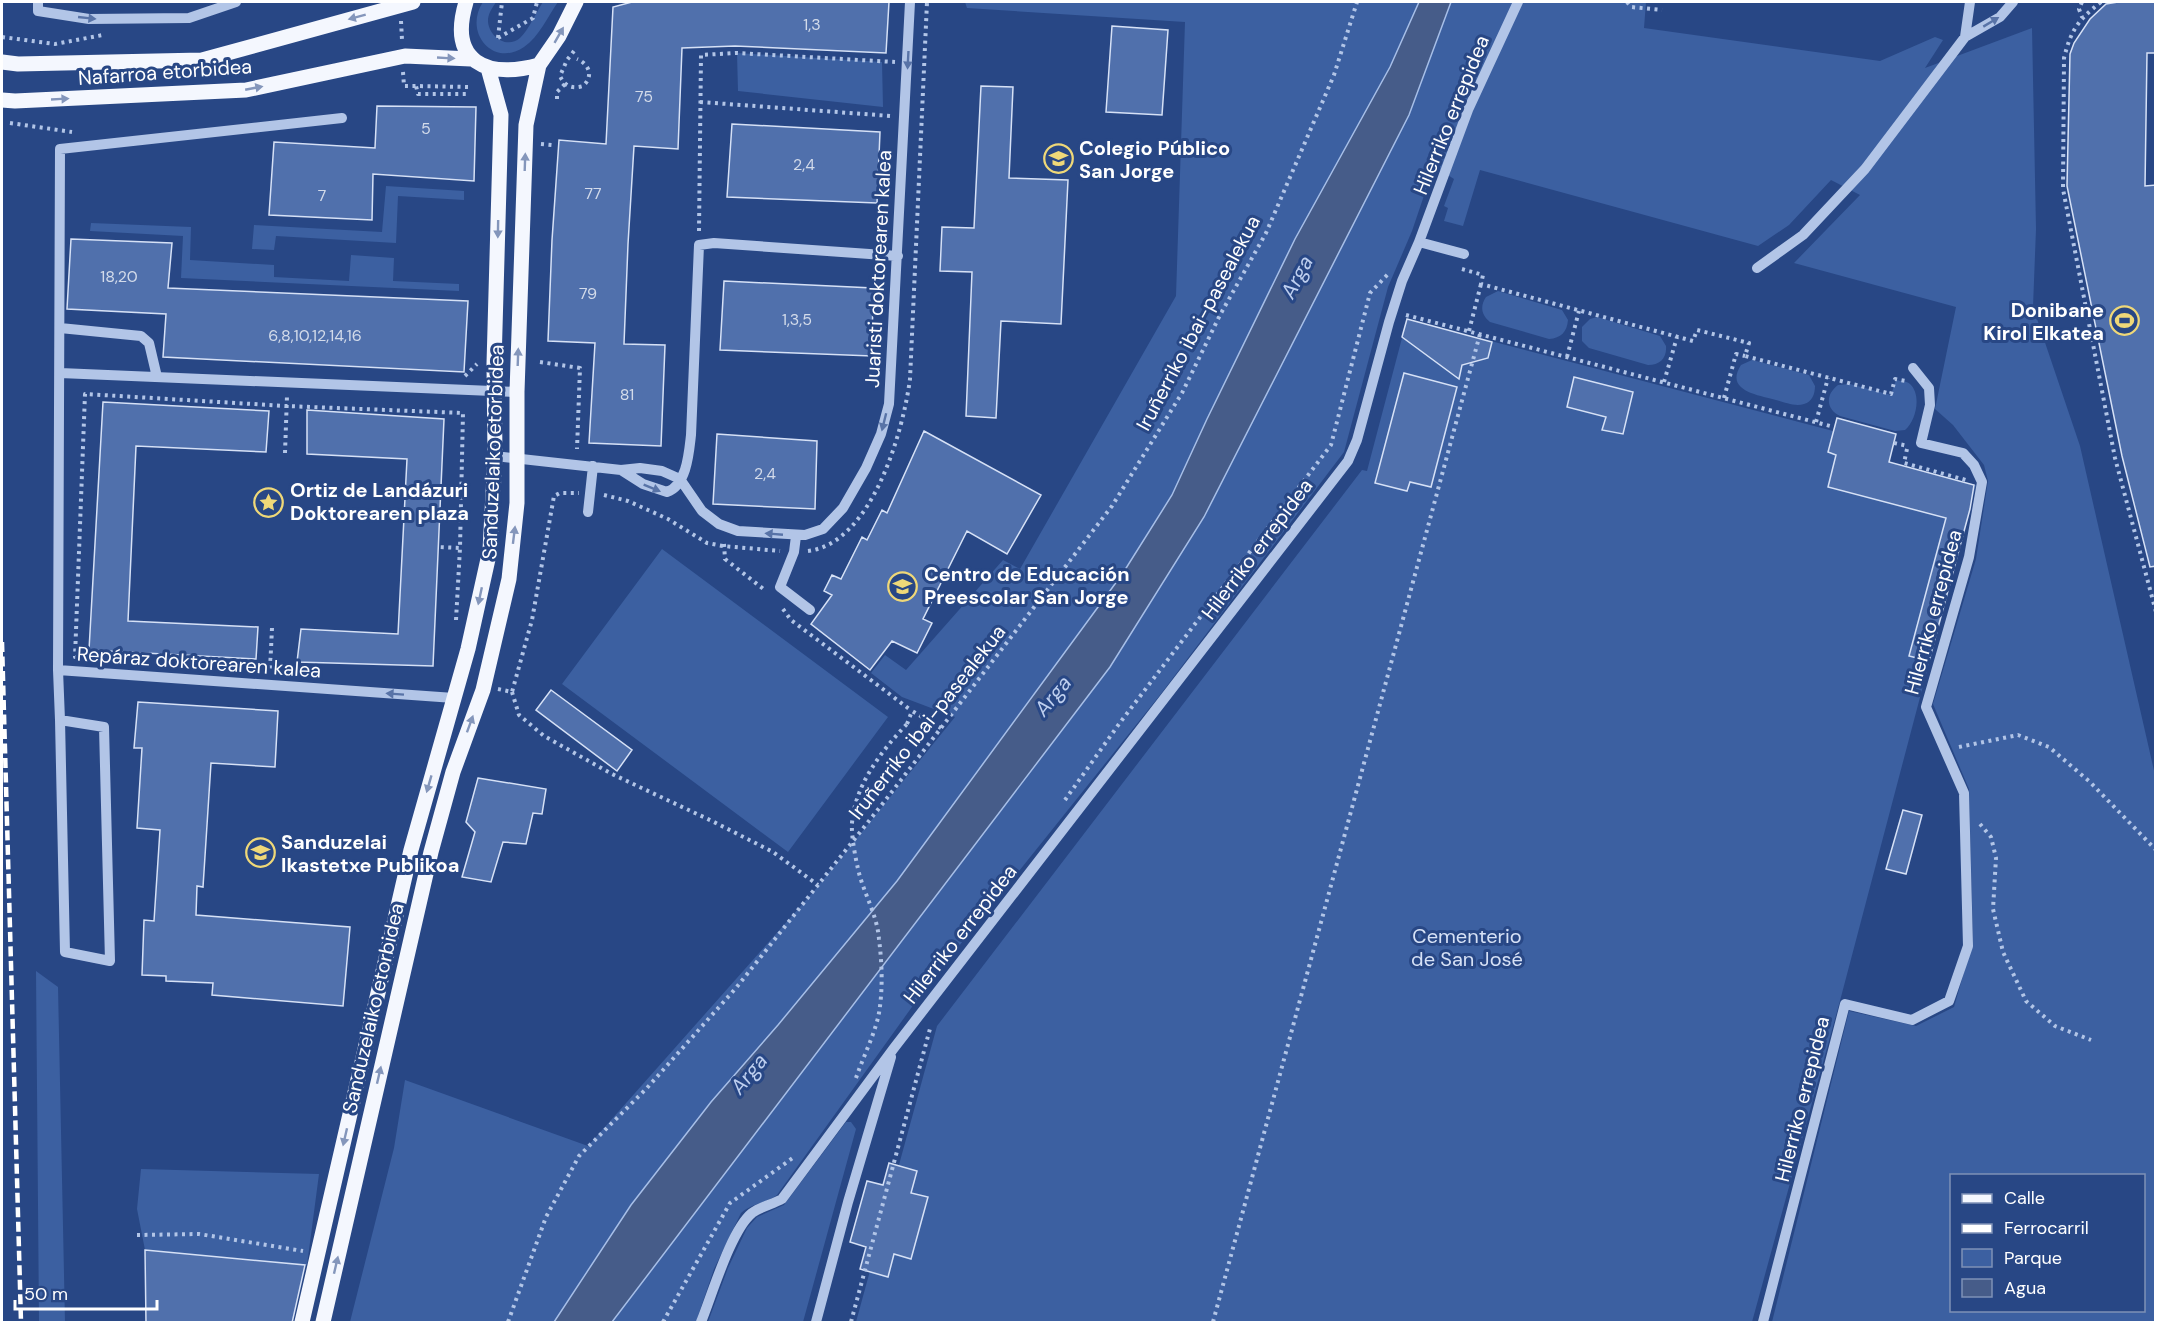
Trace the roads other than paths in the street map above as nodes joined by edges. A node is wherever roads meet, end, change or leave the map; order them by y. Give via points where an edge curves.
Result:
1 (38, 2) edge
2 (236, 2) edge
3 (413, 2) edge
4 (466, 2) edge
5 (576, 2) edge
6 (910, 2) edge
7 (1518, 2) edge
8 (1970, 2) edge
9 (1978, 2) edge
10 (2013, 2) edge
11 (1967, 16) junction
12 (1965, 37) junction
13 (471, 59) junction
14 (2, 62) edge
15 (539, 65) junction
16 (488, 68) junction
17 (2, 100) edge
18 (342, 118) dead end
19 (1419, 242) junction
20 (1464, 254) dead end
21 (898, 256) junction
22 (1756, 268) dead end
23 (60, 328) junction
24 (1913, 368) dead end
25 (60, 373) junction
26 (158, 376) junction
27 (495, 392) junction
28 (517, 392) junction
29 (495, 456) junction
30 (518, 458) junction
31 (593, 466) junction
32 (621, 470) junction
33 (680, 479) junction
34 (588, 512) dead end
35 (796, 536) junction
36 (810, 610) dead end
37 (58, 670) junction
38 (454, 698) junction
39 (60, 720) junction
40 (894, 1048) junction
41 (302, 1323) edge
42 (323, 1323) edge
43 (701, 1323) edge
44 (816, 1323) edge
45 (1763, 1323) edge

1 -> 2 street via 38,10 89,19 189,18
3 -> 14 main road, Nafarroa etorbidea via 202,60
4 - 13 main road via 461,26 463,44
15 -> 5 main road
6 -> 21 street, Juaristi doktorearen kalea
7 - 19 street, Hilerriko errepidea via 1468,110
8 - 11 street
9 - 11 street
12 -> 10 street via 2000,17
11 - 12 street
12 - 22 street via 1865,169 1803,235
13 - 16 main road
17 -> 13 main road, Nafarroa etorbidea via 246,90 405,56
15 - 16 main road via 517,71
28 -> 15 main road, Sanduzelaiko etorbidea via 526,125
16 -> 27 main road, Sanduzelaiko etorbidea via 501,115
18 - 23 street, Repáraz doktorearen kalea via 60,149
19 - 20 street
19 - 40 street, Hilerriko errepidea via 1399,291 1348,461
21 - 33 street via 699,245 691,435
21 -> 35 street, Juaristi doktorearen kalea via 889,404 881,435 867,468 830,524 814,533
23 - 25 street, Repáraz doktorearen kalea
23 - 26 street via 141,336 149,343
24 - 45 street, Hilerriko errepidea via 1929,388 1930,405 1921,443 1963,453 1982,482 1969,557 1926,707 1964,793 1968,946 1949,1002 1912,1020 1845,1004
25 - 26 street
25 - 37 street, Repáraz doktorearen kalea
26 - 27 street
27 - 28 street
27 - 29 main road, Sanduzelaiko etorbidea
28 - 30 main road, Sanduzelaiko etorbidea
29 - 30 street
29 -> 38 main road, Sanduzelaiko etorbidea via 490,550
30 - 31 street
42 -> 30 main road, Sanduzelaiko etorbidea via 430,852 491,661 509,579
31 - 32 street
31 - 34 street
32 - 33 street via 651,469
32 -> 33 street via 661,492 672,491
35 -> 33 street via 738,531 718,524 702,511
35 - 36 street via 780,587
38 -> 37 street, Repáraz doktorearen kalea
37 - 39 street
38 -> 41 main road, Sanduzelaiko etorbidea via 411,850
39 - 39 street via 65,952 110,961 104,727
40 - 43 street, Hilerriko errepidea via 782,1199 754,1210 744,1220
40 - 44 street, Hilerriko errepidea

